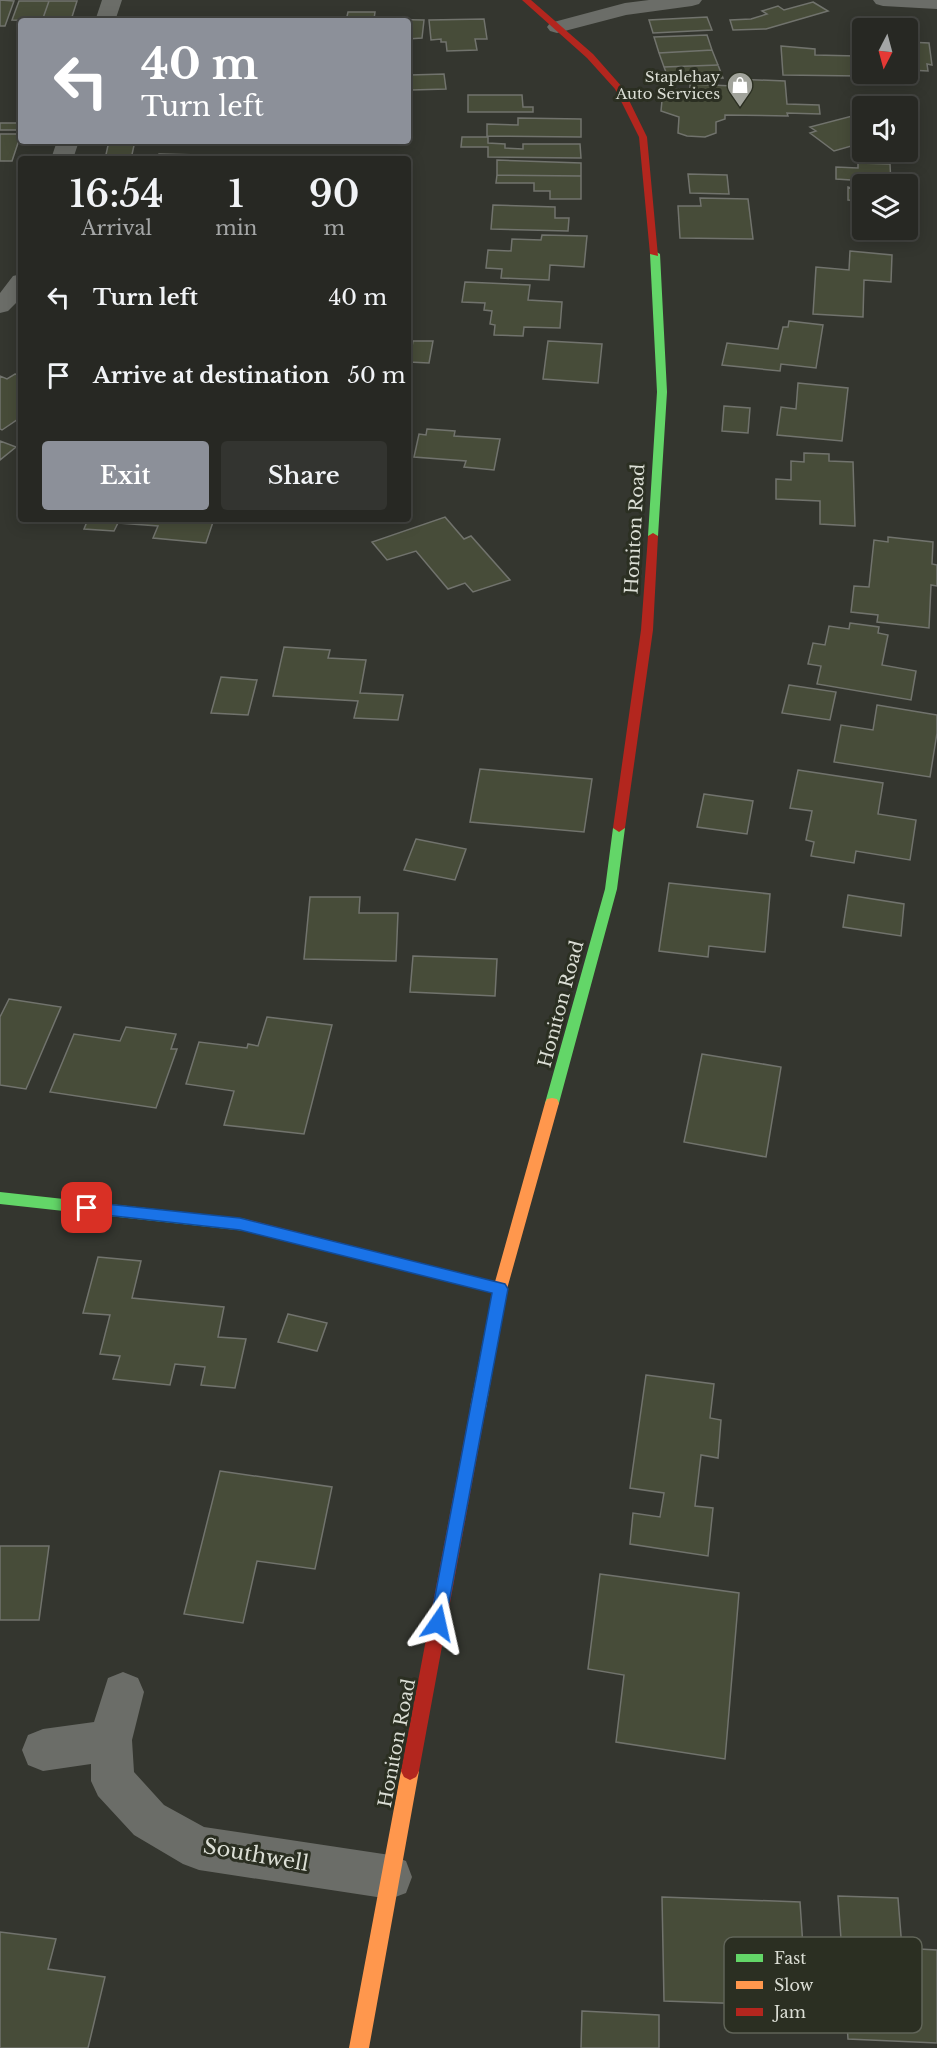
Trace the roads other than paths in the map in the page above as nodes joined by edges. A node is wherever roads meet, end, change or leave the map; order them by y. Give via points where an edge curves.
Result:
1 (112, 0) edge
2 (526, 0) edge
3 (692, 0) edge
4 (884, 0) edge
5 (937, 3) edge
6 (106, 18) edge
7 (557, 27) junction
8 (18, 288) edge
9 (0, 306) edge
10 (0, 1198) edge
11 (500, 1289) junction
12 (123, 1692) dead end
13 (111, 1740) junction
14 (43, 1750) dead end
15 (390, 1877) junction
16 (359, 2048) edge

1 - 6 street
2 - 7 street, Honiton Road
3 - 7 street via 625,9
4 - 5 street
7 - 11 street, Honiton Road via 619,88 643,137 653,218 662,392 647,630 611,890
8 - 9 street
10 - 11 street via 240,1224
11 - 15 street, Honiton Road
12 - 13 street, Southwell
13 - 14 street
13 - 15 street, Southwell via 113,1781 149,1820 199,1848
15 - 16 street, Honiton Road

